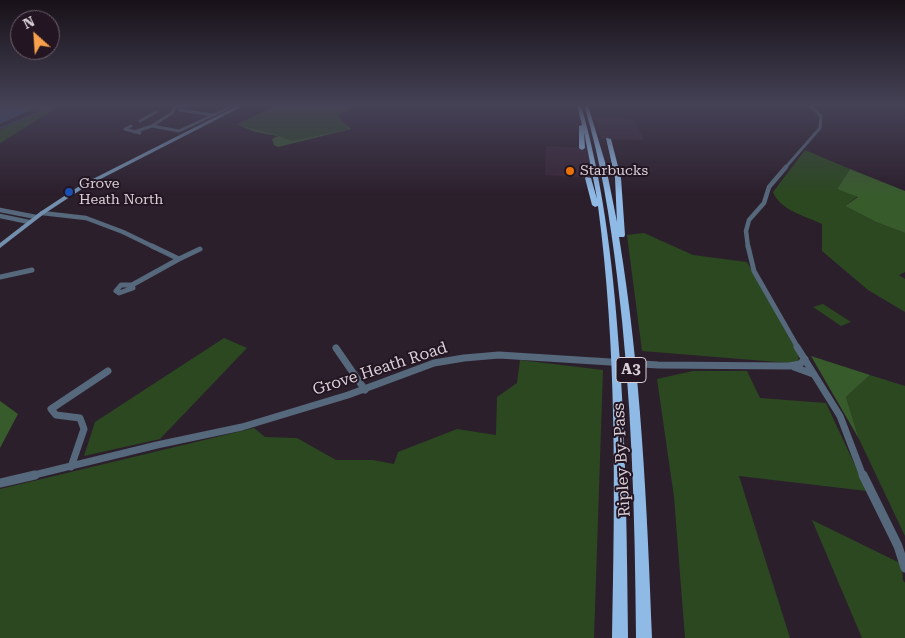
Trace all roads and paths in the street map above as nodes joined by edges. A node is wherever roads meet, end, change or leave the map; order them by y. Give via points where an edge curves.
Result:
1 (184, 135) edge
2 (581, 135) edge
3 (587, 135) edge
4 (595, 135) edge
5 (814, 135) edge
6 (608, 139) dead end
7 (582, 148) dead end
8 (588, 178) dead end
9 (0, 210) edge
10 (42, 212) junction
11 (0, 216) edge
12 (36, 217) junction
13 (29, 222) junction
14 (0, 246) edge
15 (200, 248) dead end
16 (179, 259) junction
17 (32, 270) dead end
18 (0, 277) edge
19 (609, 277) junction
20 (622, 279) junction
21 (132, 285) dead end
22 (336, 348) dead end
23 (805, 359) junction
24 (790, 366) junction
25 (108, 371) dead end
26 (813, 374) junction
27 (365, 390) junction
28 (71, 466) junction
29 (0, 483) edge
30 (905, 568) edge
31 (620, 638) edge
32 (644, 638) edge

1 - 10 main road via 102,176
2 - 7 highway
3 - 19 highway, Ripley By-Pass / A3 via 599,191
4 - 20 highway, Ripley By-Pass / A3 via 609,191
5 - 23 street via 772,183 764,202 749,220 746,231 754,271
6 - 20 highway via 618,178
8 - 19 highway
9 - 12 street
10 - 12 main road
10 - 16 street via 86,218
11 - 13 street
12 - 13 main road
13 - 14 main road
15 - 16 street
16 - 21 street
17 - 18 street
19 - 31 highway, Ripley By-Pass / A3 via 621,524
20 - 32 highway, Ripley By-Pass / A3 via 641,518
22 - 27 street
23 - 24 street, Grove Heath Road
23 - 26 street
24 - 26 street
24 - 27 street, Grove Heath Road via 658,365 499,355 434,363
25 - 28 street via 51,409 56,415 80,418 84,429
26 - 30 street via 840,416 859,467 898,546
27 - 28 street, Grove Heath Road via 242,427
28 - 29 street, Grove Heath Road

